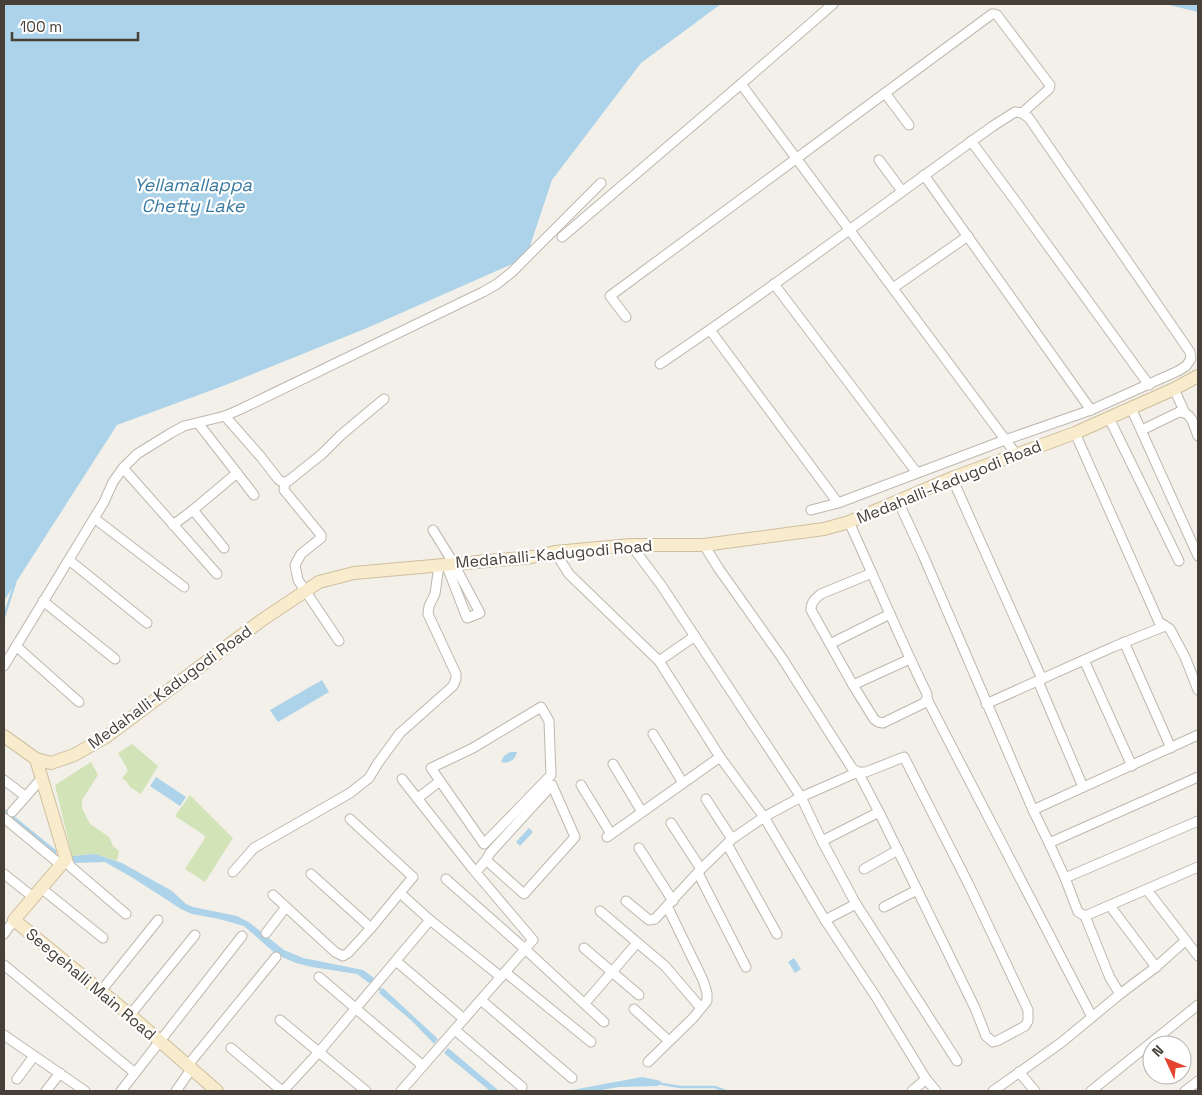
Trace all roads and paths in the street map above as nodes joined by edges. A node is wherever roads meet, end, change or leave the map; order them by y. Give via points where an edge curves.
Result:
1 (832, 4) edge
2 (741, 84) junction
3 (885, 93) junction
4 (1022, 112) junction
5 (909, 124) dead end
6 (971, 141) junction
7 (796, 159) junction
8 (879, 160) dead end
9 (924, 175) junction
10 (601, 183) dead end
11 (902, 191) junction
12 (849, 229) junction
13 (968, 236) junction
14 (562, 237) dead end
15 (774, 284) junction
16 (893, 288) junction
17 (626, 317) dead end
18 (710, 330) junction
19 (660, 364) dead end
20 (1198, 376) edge
21 (1149, 385) junction
22 (1174, 389) junction
23 (384, 399) dead end
24 (1131, 408) junction
25 (1091, 410) junction
26 (1185, 413) junction
27 (225, 416) junction
28 (1109, 418) junction
29 (198, 423) junction
30 (1142, 430) junction
31 (1075, 433) junction
32 (1198, 436) edge
33 (1005, 440) junction
34 (1016, 454) junction
35 (123, 468) junction
36 (237, 473) junction
37 (917, 473) junction
38 (952, 478) junction
39 (285, 482) junction
40 (254, 496) dead end
41 (898, 501) junction
42 (838, 503) junction
43 (193, 510) junction
44 (811, 510) dead end
45 (94, 518) junction
46 (849, 522) junction
47 (173, 525) junction
48 (433, 530) dead end
49 (631, 545) junction
50 (704, 545) junction
51 (224, 548) dead end
52 (555, 552) junction
53 (1198, 556) edge
54 (69, 560) junction
55 (1179, 561) dead end
56 (446, 564) junction
57 (872, 573) junction
58 (217, 574) dead end
59 (184, 587) dead end
60 (306, 591) junction
61 (43, 601) junction
62 (890, 614) junction
63 (147, 623) dead end
64 (1166, 626) junction
65 (695, 636) junction
66 (339, 641) dead end
67 (1124, 642) junction
68 (830, 644) junction
69 (16, 646) junction
70 (910, 658) junction
71 (115, 659) dead end
72 (1084, 660) junction
73 (659, 661) junction
74 (4, 666) edge
75 (1040, 680) junction
76 (853, 685) junction
77 (1198, 690) edge
78 (927, 699) junction
79 (79, 702) dead end
80 (986, 704) junction
81 (653, 734) dead end
82 (4, 736) edge
83 (1198, 736) edge
84 (1171, 748) junction
85 (720, 756) junction
86 (36, 759) junction
87 (613, 764) dead end
88 (1132, 766) junction
89 (858, 772) junction
90 (1198, 777) edge
91 (42, 778) junction
92 (402, 779) dead end
93 (4, 780) edge
94 (440, 781) junction
95 (684, 783) junction
96 (581, 785) dead end
97 (1083, 787) junction
98 (25, 796) junction
99 (801, 797) junction
100 (418, 798) junction
101 (706, 799) dead end
102 (1033, 810) junction
103 (12, 812) dead end
104 (642, 812) junction
105 (879, 812) junction
106 (764, 817) junction
107 (4, 818) edge
108 (350, 819) dead end
109 (1198, 821) edge
110 (671, 823) dead end
111 (822, 841) junction
112 (729, 842) junction
113 (1049, 842) junction
114 (639, 848) dead end
115 (898, 850) junction
116 (486, 860) junction
117 (64, 862) junction
118 (1198, 867) edge
119 (864, 869) dead end
120 (699, 871) junction
121 (233, 872) dead end
122 (476, 872) junction
123 (4, 874) edge
124 (311, 874) dead end
125 (1065, 878) junction
126 (446, 879) dead end
127 (918, 890) junction
128 (1146, 890) junction
129 (37, 892) junction
130 (400, 893) junction
131 (273, 895) dead end
132 (626, 901) dead end
133 (670, 904) junction
134 (856, 904) junction
135 (884, 906) dead end
136 (1110, 906) junction
137 (286, 907) junction
138 (600, 911) dead end
139 (126, 914) dead end
140 (1085, 916) junction
141 (14, 920) junction
142 (158, 920) dead end
143 (430, 920) junction
144 (825, 920) junction
145 (371, 928) junction
146 (4, 933) edge
147 (266, 933) dead end
148 (776, 934) dead end
149 (195, 935) dead end
150 (242, 936) dead end
151 (103, 938) dead end
152 (1186, 940) junction
153 (637, 943) junction
154 (584, 948) dead end
155 (525, 949) junction
156 (1198, 956) edge
157 (276, 957) dead end
158 (396, 961) junction
159 (4, 965) edge
160 (746, 967) dead end
161 (1156, 967) junction
162 (612, 972) junction
163 (503, 975) junction
164 (319, 977) dead end
165 (101, 991) junction
166 (1120, 994) junction
167 (639, 995) dead end
168 (481, 1000) junction
169 (585, 1004) junction
170 (1198, 1005) edge
171 (355, 1008) junction
172 (701, 1008) junction
173 (634, 1009) dead end
174 (130, 1016) junction
175 (1092, 1017) junction
176 (464, 1019) junction
177 (280, 1020) dead end
178 (604, 1022) dead end
179 (455, 1030) junction
180 (4, 1035) edge
181 (159, 1041) junction
182 (669, 1041) junction
183 (591, 1042) dead end
184 (231, 1048) dead end
185 (319, 1052) junction
186 (34, 1056) junction
187 (957, 1061) dead end
188 (648, 1062) dead end
189 (423, 1066) junction
190 (190, 1067) junction
191 (1019, 1072) junction
192 (60, 1073) junction
193 (135, 1073) junction
194 (572, 1078) dead end
195 (17, 1079) dead end
196 (926, 1079) junction
197 (1198, 1081) edge
198 (522, 1087) dead end
199 (46, 1091) edge
200 (84, 1091) edge
201 (121, 1091) edge
202 (176, 1091) edge
203 (217, 1091) edge
204 (283, 1091) edge
205 (366, 1091) edge
206 (401, 1091) edge
207 (912, 1091) edge
208 (936, 1091) edge
209 (993, 1091) edge
210 (1035, 1091) edge
211 (1091, 1091) edge
212 (1185, 1091) edge

1 - 2 street
2 - 7 street
2 - 14 street
3 - 4 street via 994,14 1050,84 1049,89
3 - 5 street
3 - 7 street
4 - 6 street via 1015,112
4 - 21 street via 1190,352 1191,359 1186,366
6 - 9 street
6 - 21 street
7 - 12 street
7 - 17 street via 610,296
8 - 11 street
9 - 11 street
9 - 13 street
10 - 27 street via 497,284
11 - 12 street
12 - 15 street
12 - 16 street
13 - 16 street
13 - 25 street
15 - 18 street
15 - 37 street
16 - 33 street
18 - 19 street
18 - 42 street
20 - 22 street, Medahalli-Kadugodi Road
21 - 25 street
22 - 24 street, Medahalli-Kadugodi Road
22 - 26 street
23 - 39 street via 292,480
24 - 28 street, Medahalli-Kadugodi Road
24 - 30 street
25 - 33 street
26 - 30 street via 1179,412
26 - 32 street via 1192,420
27 - 29 street
27 - 39 street via 278,479
28 - 31 street, Medahalli-Kadugodi Road
28 - 55 street
29 - 35 street via 171,432 137,454
29 - 36 street
30 - 53 street
31 - 34 street, Medahalli-Kadugodi Road
31 - 64 street via 1159,622
33 - 34 street
33 - 37 street
34 - 38 street, Medahalli-Kadugodi Road
35 - 45 street
35 - 47 street
36 - 40 street
36 - 43 street
37 - 42 street
38 - 41 street, Medahalli-Kadugodi Road
38 - 75 street
39 - 60 street via 284,490 321,535 301,554 295,565 298,580
41 - 46 street, Medahalli-Kadugodi Road
41 - 80 street
42 - 44 street
43 - 47 street
43 - 51 street
45 - 54 street
45 - 59 street
46 - 50 street, Medahalli-Kadugodi Road via 824,529
46 - 57 street
47 - 58 street
48 - 56 street
49 - 50 street, Medahalli-Kadugodi Road
49 - 52 street, Medahalli-Kadugodi Road
49 - 65 street
50 - 89 street via 782,658 852,768
52 - 56 street, Medahalli-Kadugodi Road
52 - 73 street via 569,574
54 - 61 street
54 - 63 street
56 - 56 street via 467,618 480,613
56 - 60 street, Medahalli-Kadugodi Road via 354,573 318,582
56 - 121 street via 428,614 456,674 453,686 400,733 369,778 350,793 254,848
57 - 62 street
57 - 68 street via 821,594 811,605
60 - 66 street
60 - 86 street, Medahalli-Kadugodi Road via 262,620 106,737 74,755 52,762
61 - 69 street
61 - 71 street
62 - 68 street
62 - 70 street
64 - 67 street
64 - 77 street
65 - 73 street
65 - 99 street
67 - 72 street
67 - 84 street
68 - 76 street
69 - 74 street
69 - 79 street
70 - 76 street
70 - 78 street
72 - 75 street
72 - 88 street
73 - 85 street
75 - 80 street
75 - 97 street
76 - 78 street via 874,719 883,723
78 - 175 street
80 - 102 street
81 - 95 street
82 - 86 street
83 - 84 street
84 - 88 street
85 - 95 street
85 - 106 street
86 - 91 street
87 - 104 street
88 - 97 street
89 - 99 street
89 - 105 street
89 - 127 street via 904,757 970,885 1028,1010 1025,1026 993,1042 986,1036
90 - 113 street
91 - 98 street
91 - 117 street
92 - 100 street
93 - 98 street
94 - 94 street via 431,768 473,748 541,707 549,721 551,775 484,844
94 - 100 street
95 - 104 street
96 - 104 street via 609,836
97 - 102 street
98 - 103 street
99 - 106 street
99 - 111 street
100 - 122 street
101 - 112 street
102 - 113 street
105 - 111 street
105 - 115 street
106 - 112 street
106 - 144 street
107 - 117 street
108 - 130 street via 413,877
109 - 125 street
110 - 120 street
111 - 134 street
112 - 120 street
112 - 148 street
113 - 125 street
114 - 133 street
115 - 119 street
115 - 127 street
116 - 116 street via 524,894 575,837 552,785
116 - 122 street
117 - 129 street, Seegehalli Main Road
117 - 139 street
118 - 128 street
120 - 133 street
120 - 160 street
122 - 155 street via 533,940
123 - 129 street
124 - 145 street
125 - 140 street via 1078,912
126 - 155 street
127 - 135 street
128 - 136 street
128 - 152 street
129 - 141 street, Seegehalli Main Road
129 - 151 street
130 - 143 street
130 - 145 street
131 - 137 street
132 - 133 street via 649,920 655,919
133 - 172 street via 707,993 707,1001
134 - 144 street
134 - 187 street
136 - 140 street
136 - 161 street
137 - 145 street via 343,956
137 - 147 street
138 - 153 street
140 - 166 street via 1110,978
141 - 146 street
141 - 165 street, Seegehalli Main Road
142 - 165 street
143 - 158 street
143 - 163 street
144 - 196 street
149 - 174 street
150 - 181 street
152 - 156 street
152 - 161 street
153 - 162 street
153 - 172 street via 665,966
154 - 162 street
155 - 163 street
155 - 169 street
157 - 190 street
158 - 171 street
158 - 176 street
159 - 193 street
161 - 166 street
162 - 167 street
162 - 169 street
163 - 168 street
163 - 183 street
164 - 171 street
165 - 174 street, Seegehalli Main Road
166 - 175 street
168 - 176 street
168 - 194 street
169 - 178 street
170 - 211 street
171 - 185 street
171 - 189 street
172 - 182 street
173 - 182 street
174 - 181 street, Seegehalli Main Road
175 - 191 street
176 - 179 street
177 - 185 street
179 - 189 street
179 - 198 street
180 - 186 street
181 - 190 street, Seegehalli Main Road
181 - 193 street
182 - 188 street
184 - 204 street
185 - 204 street
185 - 205 street
186 - 192 street
186 - 195 street
189 - 206 street
190 - 202 street
190 - 203 street, Seegehalli Main Road
191 - 209 street
191 - 210 street
192 - 199 street
192 - 200 street
193 - 201 street
196 - 207 street
196 - 208 street
197 - 212 street

